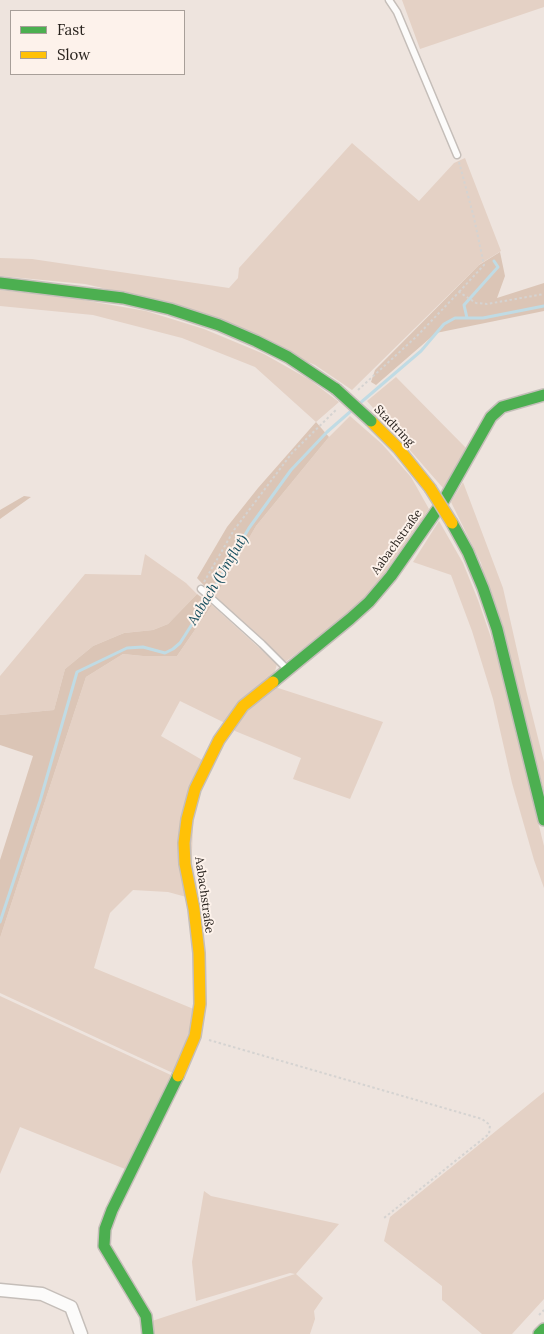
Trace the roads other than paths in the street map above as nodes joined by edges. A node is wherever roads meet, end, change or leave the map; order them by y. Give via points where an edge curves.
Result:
1 (390, 0) edge
2 (457, 155) road end
3 (0, 283) edge
4 (544, 395) edge
5 (203, 591) road end
6 (287, 669) junction
7 (544, 820) edge
8 (0, 1290) edge
9 (544, 1329) edge
10 (81, 1334) edge
11 (148, 1334) edge
12 (540, 1334) edge

1 - 2 lane
3 - 7 street, Stadtring, bridge via 123,298 219,325 288,357 336,389 371,421 430,488 468,552 498,630
4 - 6 street, Aabachstraße via 502,407 491,417 444,500 391,576 350,619
5 - 6 lane
6 - 11 street, Aabachstraße via 243,706 228,724 195,789 187,819 185,864 199,953 200,1004 195,1036 105,1229 104,1246 140,1304 146,1316
8 - 10 street via 42,1294 71,1307
9 - 12 street

